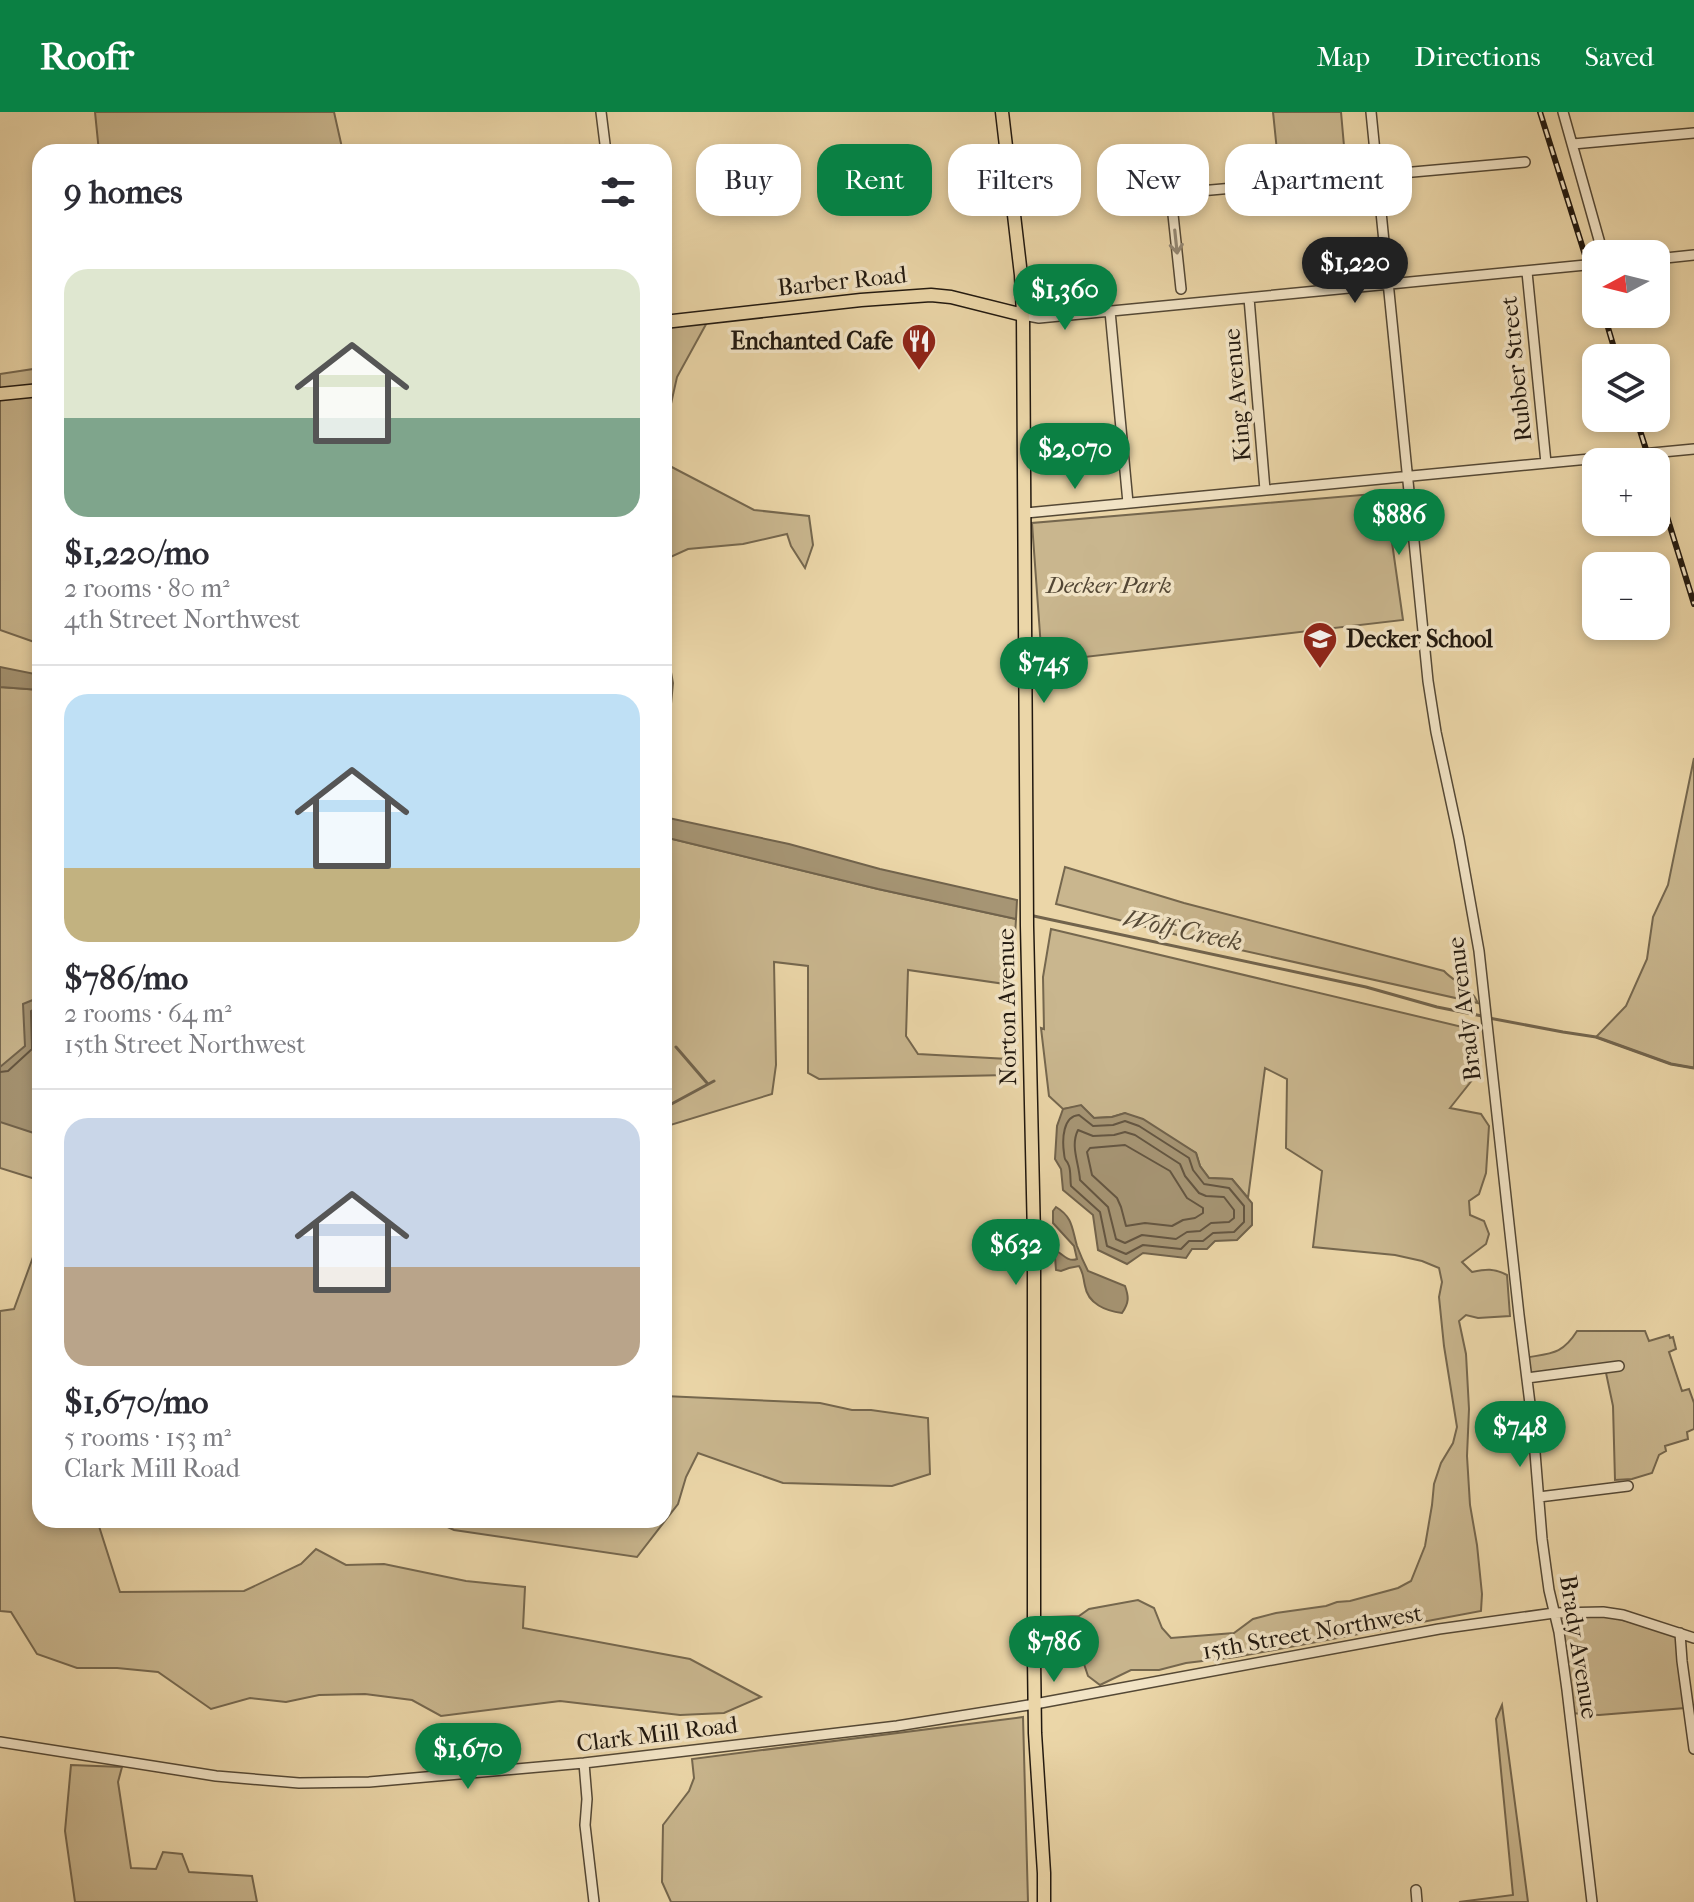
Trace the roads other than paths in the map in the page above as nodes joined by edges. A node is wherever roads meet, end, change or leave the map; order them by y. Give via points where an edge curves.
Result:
1 (601, 112) edge
2 (1002, 112) edge
3 (1371, 112) edge
4 (1563, 112) edge
5 (1694, 133) edge
6 (605, 144) edge
7 (1374, 144) edge
8 (1573, 144) junction
9 (1525, 162) dead end
10 (1412, 173) edge
11 (1225, 189) edge
12 (1380, 216) edge
13 (1599, 240) edge
14 (1694, 255) edge
15 (1670, 258) edge
16 (1582, 266) edge
17 (1527, 272) junction
18 (1387, 285) junction
19 (1181, 289) dead end
20 (1249, 298) junction
21 (1110, 311) junction
22 (1023, 315) junction
23 (672, 321) edge
24 (32, 391) edge
25 (0, 394) edge
26 (1694, 449) edge
27 (1546, 463) junction
28 (1407, 476) junction
29 (1265, 490) junction
30 (1128, 503) junction
31 (1026, 513) junction
32 (1619, 1366) dead end
33 (1527, 1378) junction
34 (1628, 1486) dead end
35 (1539, 1497) junction
36 (1554, 1613) junction
37 (1680, 1633) junction
38 (1694, 1638) edge
39 (1035, 1704) junction
40 (936, 1720) joint
41 (0, 1742) edge
42 (1694, 1749) edge
43 (584, 1763) junction
44 (1416, 1890) dead end
45 (594, 1902) edge
46 (1044, 1902) edge
47 (1417, 1902) edge
48 (1592, 1902) edge

1 - 6 street
2 - 22 main road, Norton Avenue
3 - 7 street, Brady Avenue
4 - 8 street
5 - 8 street
8 - 13 street
9 - 10 street
11 -> 19 street via 1171,196
12 - 18 street, Brady Avenue
14 - 15 street
16 - 17 street
17 - 18 street
17 - 27 street, Rubber Street
18 - 20 street
18 - 28 street, Brady Avenue
20 - 21 street
20 - 29 street, King Avenue
21 - 22 street
21 - 30 street
22 - 23 main road, Barber Road via 931,295
22 - 31 main road, Norton Avenue
24 - 25 main road
26 - 27 street
27 - 28 street
28 - 29 street
28 - 33 street, Brady Avenue via 1428,681 1489,1031
29 - 30 street
30 - 31 street
31 - 39 main road, Norton Avenue
32 - 33 street
33 - 35 street, Brady Avenue
34 - 35 street
35 - 36 street, Brady Avenue
36 - 37 street, 15th Street Northwest via 1613,1613
36 - 39 street, 15th Street Northwest
36 - 48 street, Brady Avenue
37 - 38 street, 15th Street Northwest
37 - 42 street
39 - 40 street, 15th Street Northwest
39 - 46 main road, Norton Avenue
40 - 43 street, Clark Mill Road
41 - 43 street, Clark Mill Road via 199,1774 299,1783
43 - 45 street
44 - 47 street

